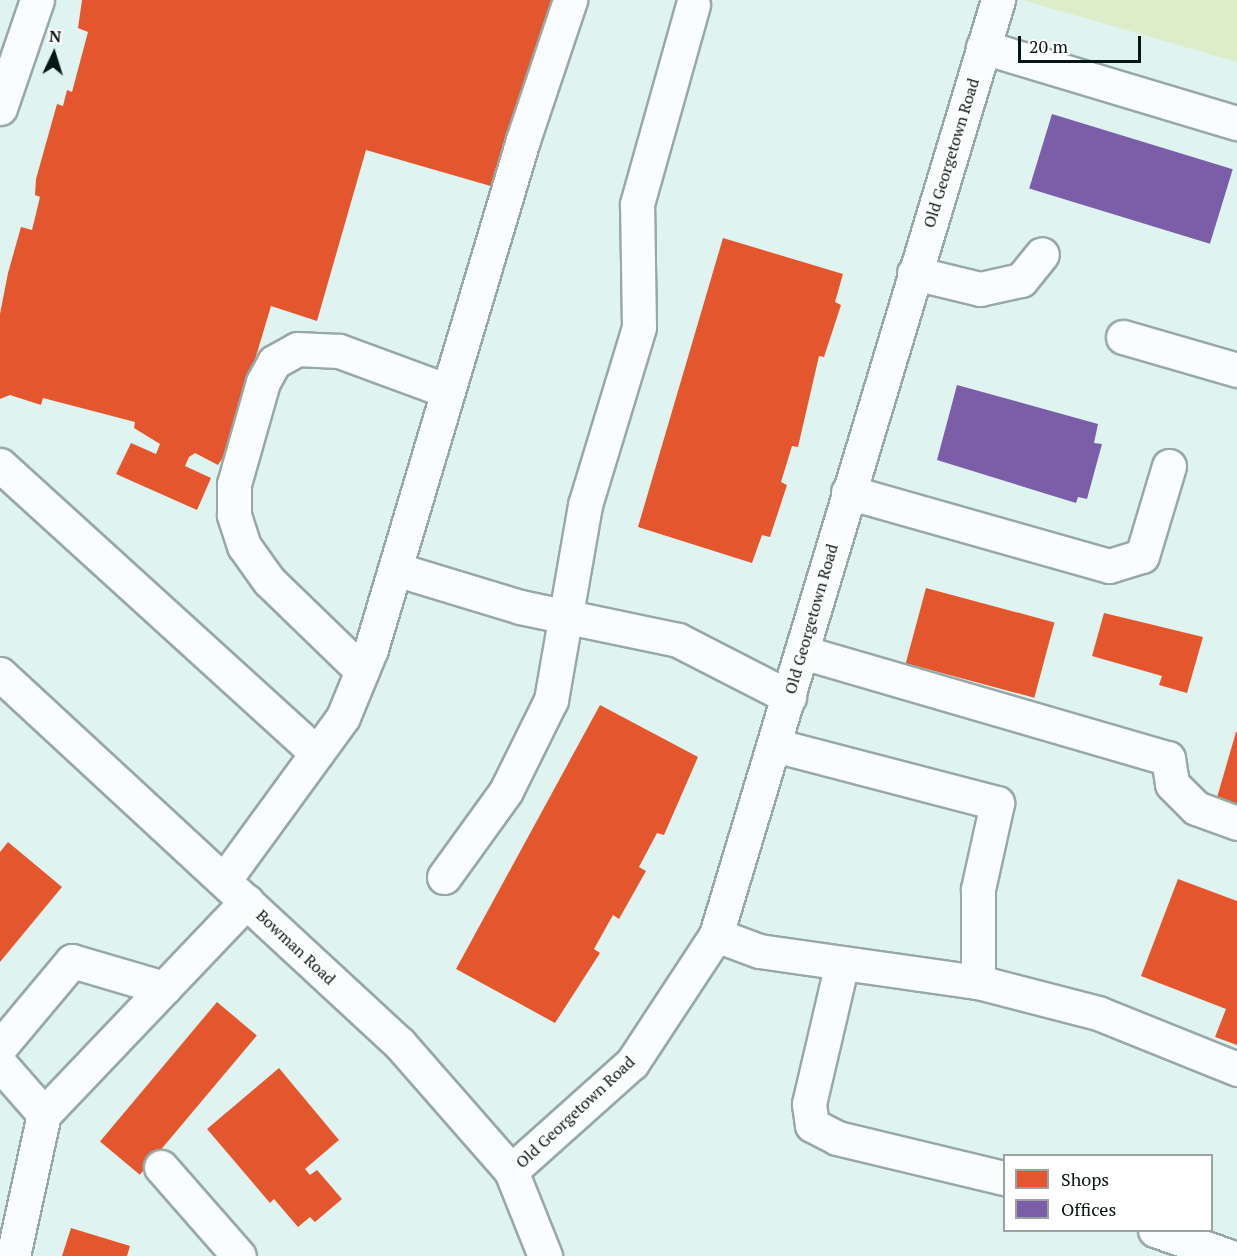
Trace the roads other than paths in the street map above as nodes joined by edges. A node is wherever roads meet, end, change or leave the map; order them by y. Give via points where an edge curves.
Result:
1 (570, 0) edge
2 (998, 0) edge
3 (693, 4) dead end
4 (21, 17) edge
5 (983, 47) junction
6 (0, 108) edge
7 (1237, 123) edge
8 (1042, 254) dead end
9 (914, 273) junction
10 (1124, 337) dead end
11 (1237, 370) edge
12 (448, 391) junction
13 (0, 465) edge
14 (1169, 465) dead end
15 (848, 492) junction
16 (395, 569) junction
17 (568, 616) junction
18 (802, 652) junction
19 (362, 671) junction
20 (0, 674) edge
21 (789, 697) junction
22 (775, 746) junction
23 (317, 753) junction
24 (1237, 823) edge
25 (444, 877) dead end
26 (236, 890) junction
27 (716, 935) junction
28 (842, 963) junction
29 (978, 982) junction
30 (164, 988) junction
31 (0, 1047) edge
32 (0, 1064) edge
33 (1237, 1069) edge
34 (44, 1114) junction
35 (161, 1167) dead end
36 (511, 1171) junction
37 (1003, 1178) edge
38 (1161, 1232) edge
39 (13, 1256) edge
40 (239, 1256) edge
41 (545, 1256) edge
42 (1228, 1256) edge

1 - 12 street
2 - 5 street, Old Georgetown Road
3 - 17 street via 637,204 639,327 585,505
4 - 6 street
5 - 7 street
5 - 9 street, Old Georgetown Road
8 - 9 street via 1021,280 980,289
9 - 15 street, Old Georgetown Road
10 - 11 street
12 - 16 street
12 - 19 street via 339,351 297,349 274,362 263,382 234,484 234,515 244,546 269,581
13 - 23 street
14 - 15 street via 1142,556 1109,566
15 - 18 street, Old Georgetown Road
16 - 17 street
16 - 19 street
17 - 21 street via 678,640
17 - 25 street via 550,700 530,748
18 - 21 street, Old Georgetown Road
18 - 24 street via 1168,758 1172,784 1196,808
19 - 23 street via 343,717
20 - 26 street, Bowman Road
21 - 22 street, Old Georgetown Road
22 - 27 street, Old Georgetown Road
22 - 29 street via 997,803 978,889
23 - 26 street
26 - 30 street
26 - 36 street, Bowman Road via 400,1044
27 - 28 street via 759,951
27 - 36 street, Old Georgetown Road via 632,1063
28 - 29 street
28 - 37 street via 809,1104 812,1125 837,1138
29 - 33 street via 1098,1013
30 - 31 street via 72,961
30 - 34 street
32 - 34 street
34 - 39 street
35 - 40 street
36 - 41 street, Bowman Road
38 - 42 street

